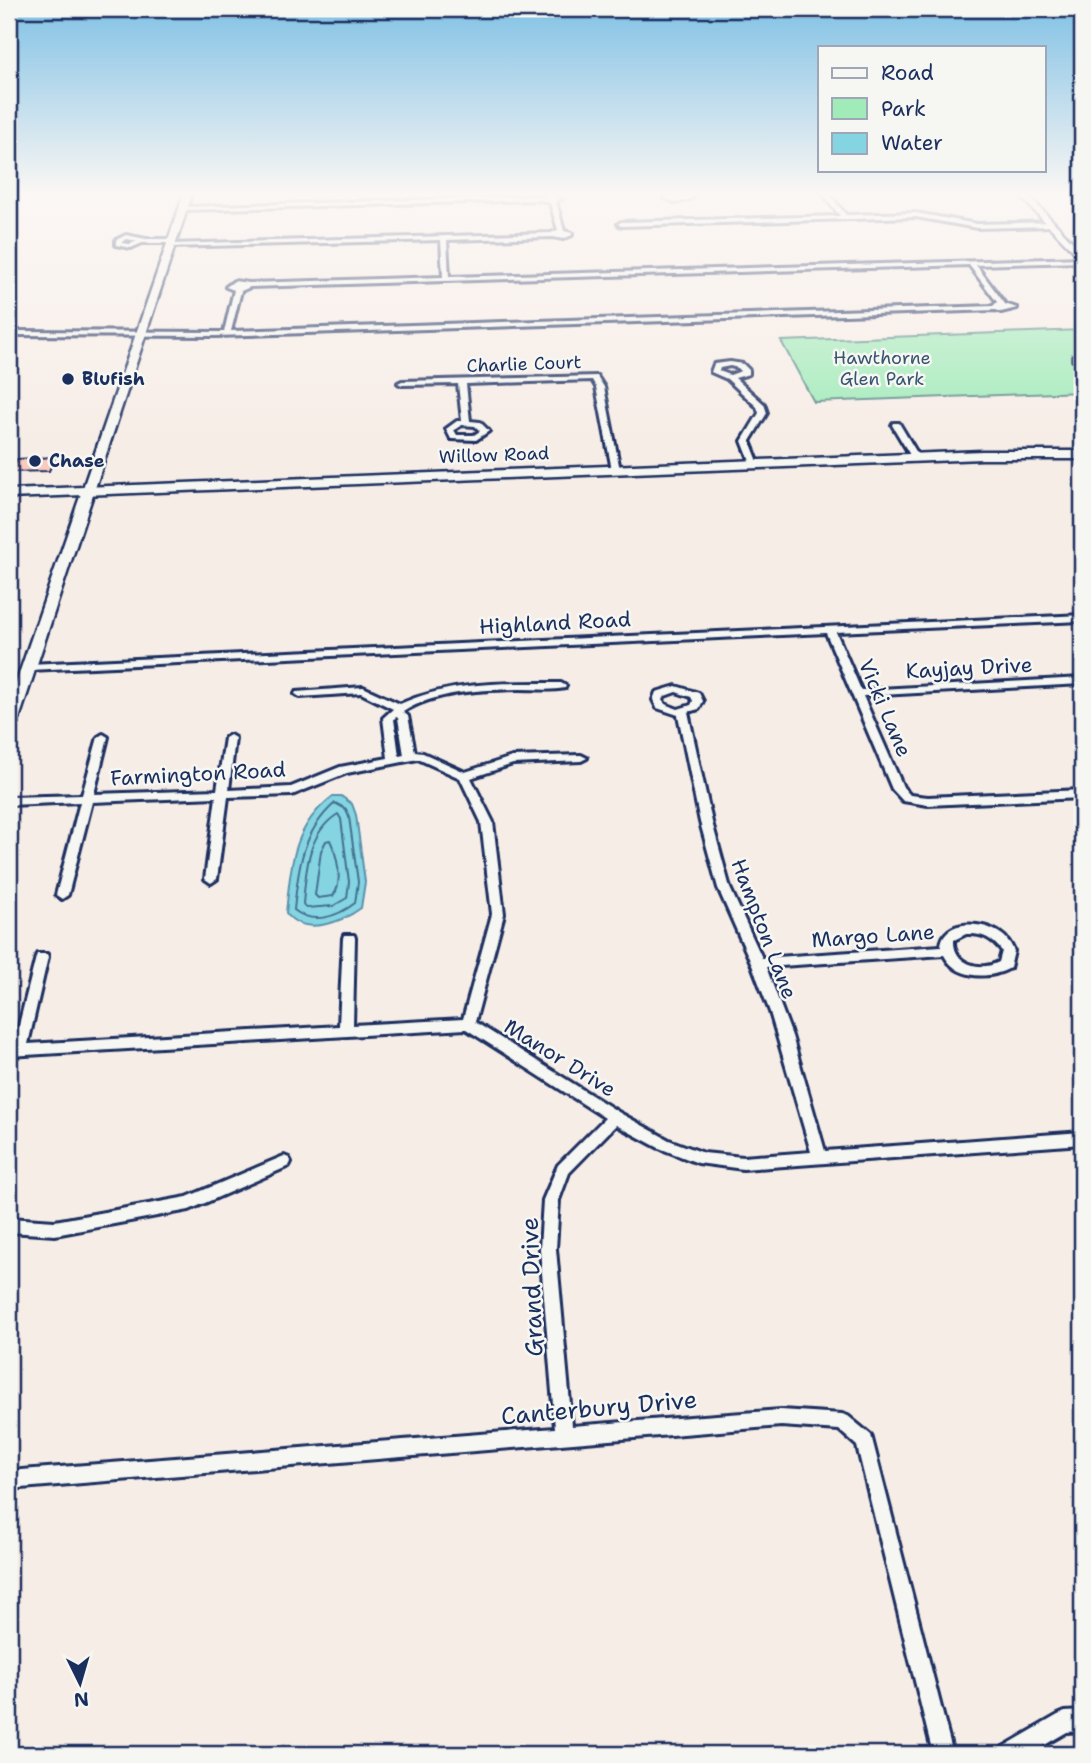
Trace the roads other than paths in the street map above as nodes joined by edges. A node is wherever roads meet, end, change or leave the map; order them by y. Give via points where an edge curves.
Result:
1 (161, 276) edge
2 (503, 276) edge
3 (979, 276) edge
4 (446, 278) joint
5 (9, 333) edge
6 (227, 333) junction
7 (141, 335) junction
8 (730, 377) dead end
9 (463, 381) junction
10 (402, 383) dead end
11 (466, 423) dead end
12 (897, 425) dead end
13 (1082, 447) edge
14 (982, 455) junction
15 (1082, 455) edge
16 (916, 458) junction
17 (755, 464) junction
18 (616, 470) junction
19 (89, 491) junction
20 (9, 494) edge
21 (1082, 618) edge
22 (830, 630) junction
23 (29, 667) junction
24 (1082, 681) edge
25 (561, 685) dead end
26 (857, 693) junction
27 (300, 694) dead end
28 (399, 711) junction
29 (683, 712) dead end
30 (9, 725) edge
31 (103, 737) dead end
32 (230, 738) dead end
33 (410, 757) junction
34 (581, 758) dead end
35 (394, 761) junction
36 (464, 776) junction
37 (223, 793) junction
38 (1082, 794) edge
39 (87, 799) junction
40 (9, 802) edge
41 (211, 880) dead end
42 (62, 895) dead end
43 (349, 938) dead end
44 (947, 950) junction
45 (42, 957) dead end
46 (759, 963) junction
47 (468, 1024) junction
48 (346, 1031) junction
49 (15, 1051) edge
50 (615, 1117) junction
51 (1082, 1138) edge
52 (820, 1158) junction
53 (284, 1162) dead end
54 (9, 1225) edge
55 (564, 1436) junction
56 (9, 1480) edge
57 (1082, 1721) edge
58 (943, 1754) edge
59 (1010, 1754) edge

1 - 7 main road
2 - 4 street
3 - 6 street via 999,306
4 - 6 street via 249,285 238,289
5 - 7 street
6 - 7 street
7 - 19 main road
8 - 17 street via 761,406 763,413 744,440
9 - 10 street, Charlie Court
9 - 11 street
9 - 18 street, Charlie Court via 594,378 600,387
12 - 16 street
13 - 14 main road, Willow Road
14 - 15 main road, Willow Road
14 - 16 main road, Willow Road
16 - 17 main road, Willow Road
17 - 18 main road, Willow Road
18 - 19 main road, Willow Road
19 - 20 main road, Willow Road
19 - 23 main road
21 - 22 street, Highland Road
22 - 23 street, Highland Road
22 - 26 street, Vicki Lane
23 - 30 main road
24 - 26 street, Kayjay Drive
25 - 28 street via 447,691
26 - 38 street, Vicki Lane via 898,789 907,798
27 - 28 street via 363,690
28 - 33 street
28 - 35 street via 388,718
29 - 46 street, Hampton Lane via 724,887
31 - 39 street
32 - 37 street
33 - 35 street, Farmington Road
33 - 36 street, Farmington Road via 419,755
34 - 36 street via 512,761
35 - 37 street, Farmington Road via 344,770 292,791
36 - 47 street via 487,822 498,914
37 - 39 street, Farmington Road
37 - 41 street
39 - 40 street, Farmington Road
39 - 42 street
43 - 48 street
44 - 44 street, Margo Lane via 958,964 979,972 1000,968 1008,956 997,937 975,929 955,932 948,938
44 - 46 street, Margo Lane
45 - 49 street
46 - 52 street, Hampton Lane via 799,1078
47 - 48 street
47 - 50 street, Manor Drive
48 - 49 street
50 - 52 street, Manor Drive via 664,1144 704,1159 743,1163
50 - 55 street, Grand Drive via 563,1169 551,1200 548,1249
51 - 52 street, Manor Drive
53 - 54 street via 189,1203 55,1228
55 - 56 street, Canterbury Drive
55 - 58 street, Canterbury Drive via 780,1418 842,1422 865,1441
57 - 59 street via 1065,1722

